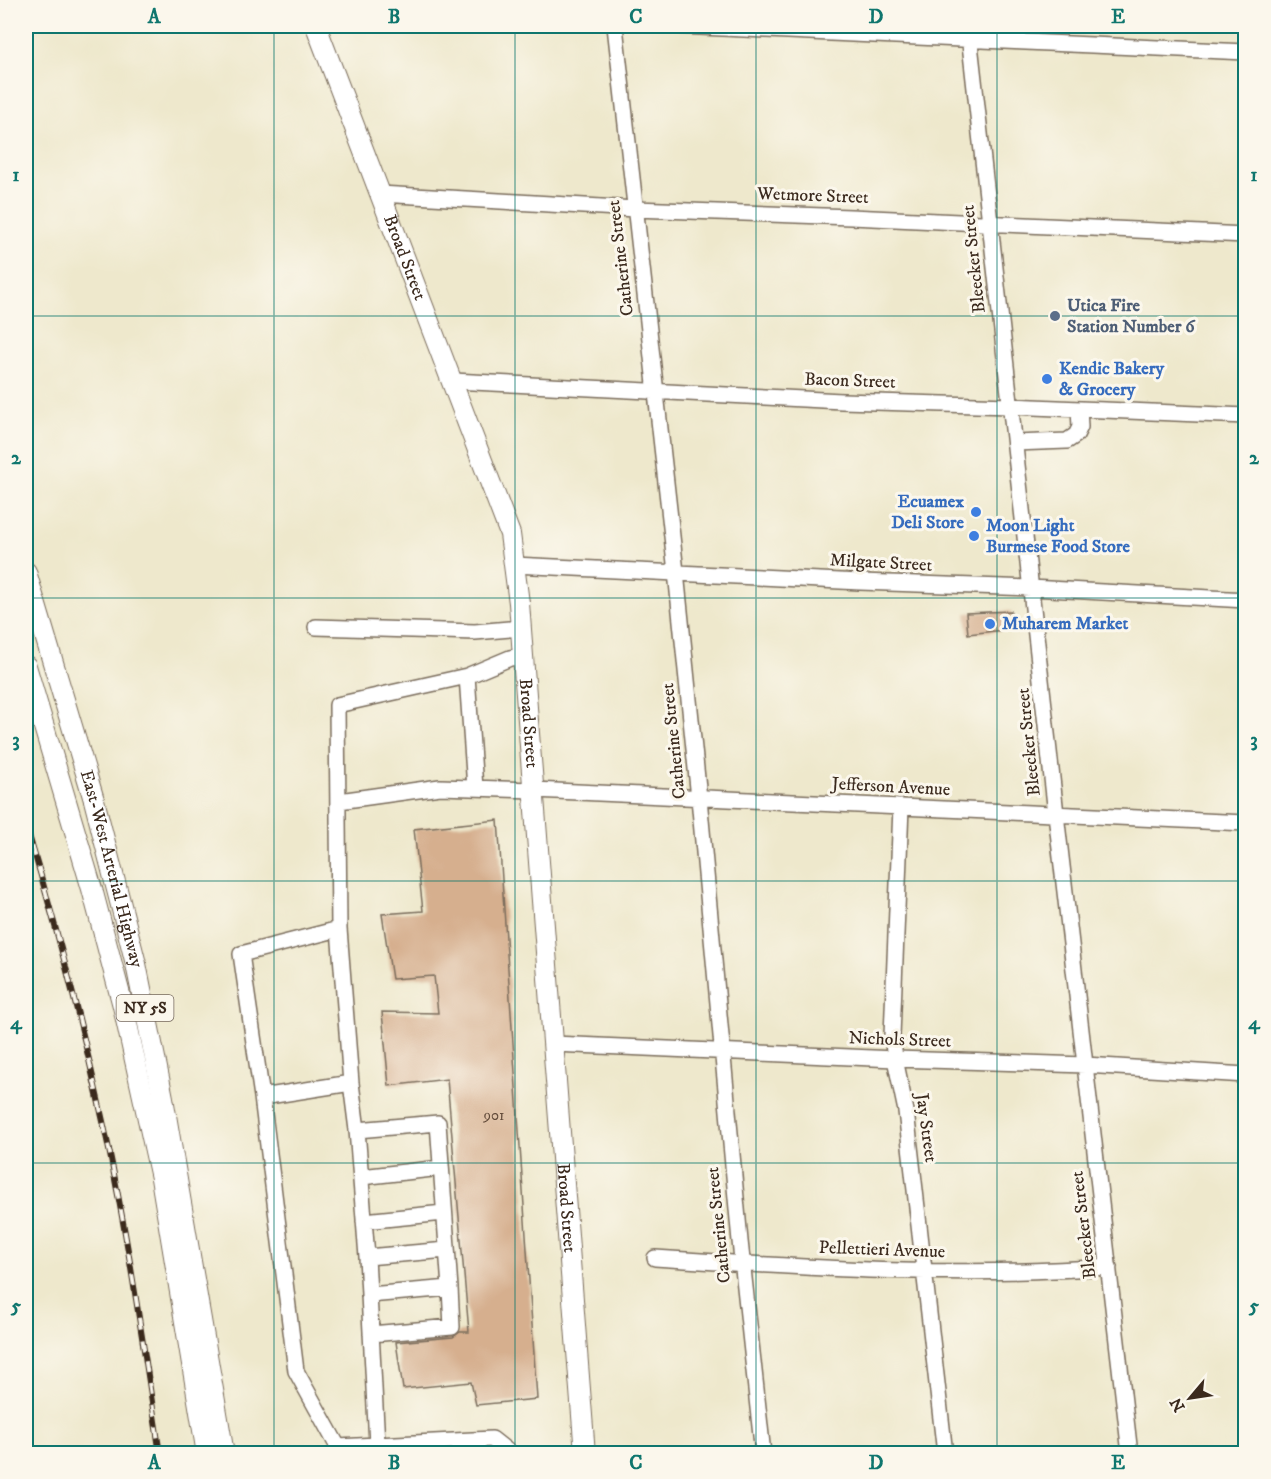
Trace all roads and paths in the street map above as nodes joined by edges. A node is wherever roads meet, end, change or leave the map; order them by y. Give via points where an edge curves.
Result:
1 (316, 26) edge
2 (615, 26) edge
3 (678, 26) edge
4 (968, 32) edge
5 (1245, 52) edge
6 (380, 194) junction
7 (634, 209) junction
8 (990, 224) junction
9 (1245, 235) edge
10 (453, 381) junction
11 (656, 391) junction
12 (1011, 406) junction
13 (1079, 409) junction
14 (1245, 416) edge
15 (1015, 443) junction
16 (514, 565) junction
17 (26, 572) edge
18 (676, 572) junction
19 (1031, 588) junction
20 (1245, 600) edge
21 (316, 627) dead end
22 (521, 628) junction
23 (523, 656) junction
24 (26, 666) edge
25 (467, 676) junction
26 (475, 788) junction
27 (534, 790) junction
28 (699, 798) junction
29 (339, 801) junction
30 (901, 807) junction
31 (1056, 814) junction
32 (1245, 823) edge
33 (339, 929) junction
34 (553, 1044) junction
35 (722, 1052) junction
36 (895, 1059) junction
37 (1085, 1065) junction
38 (1245, 1075) edge
39 (351, 1083) junction
40 (262, 1097) junction
41 (357, 1130) junction
42 (441, 1168) junction
43 (361, 1177) junction
44 (444, 1214) junction
45 (364, 1221) junction
46 (447, 1250) junction
47 (367, 1257) junction
48 (655, 1258) dead end
49 (743, 1264) junction
50 (1108, 1267) junction
51 (923, 1271) junction
52 (450, 1288) junction
53 (369, 1296) junction
54 (371, 1334) junction
55 (377, 1444) junction
56 (338, 1450) edge
57 (207, 1454) edge
58 (224, 1454) edge
59 (511, 1454) edge
60 (585, 1454) edge
61 (763, 1454) edge
62 (945, 1454) edge
63 (1131, 1454) edge

1 - 6 main road, Broad Street
2 - 7 street, Catherine Street
3 - 4 street
4 - 5 street
4 - 8 street, Bleecker Street
6 - 7 street, Wetmore Street
6 - 10 main road, Broad Street
7 - 8 street, Wetmore Street
7 - 11 street, Catherine Street
8 - 9 street, Wetmore Street
8 - 12 street, Bleecker Street
10 - 11 street, Bacon Street
10 - 16 main road, Broad Street via 510,534
11 - 12 street, Bacon Street
11 - 18 street, Catherine Street
12 - 13 street, Bacon Street
12 - 15 street, Bleecker Street
13 - 14 street, Bacon Street
13 - 15 street via 1080,427 1067,441
15 - 19 street, Bleecker Street
16 - 18 street, Milgate Street
16 - 22 main road, Broad Street
17 - 58 main road, East-West Arterial Highway / NY 5S via 94,800 136,964
18 - 19 street, Milgate Street
18 - 28 street, Catherine Street
19 - 20 street, Milgate Street
19 - 31 street, Bleecker Street
21 - 22 street via 475,632
22 - 23 main road, Broad Street
23 - 25 street
23 - 27 main road, Broad Street
24 - 57 main road, East-West Arterial Highway / NY 5S via 123,1006 160,1178
25 - 26 street
25 - 29 street via 337,705
26 - 27 street, Jefferson Avenue
26 - 29 street, Jefferson Avenue via 440,787
27 - 28 street, Jefferson Avenue
27 - 34 main road, Broad Street
28 - 30 street, Jefferson Avenue
28 - 35 street, Catherine Street
29 - 33 street
30 - 31 street, Jefferson Avenue
30 - 36 street, Jay Street via 892,1036
31 - 32 street, Jefferson Avenue
31 - 37 street, Bleecker Street
33 - 39 street
33 - 40 street via 241,954
34 - 35 street, Nichols Street
34 - 60 main road, Broad Street
35 - 36 street, Nichols Street
35 - 49 street, Catherine Street
36 - 37 street, Nichols Street
36 - 51 street, Jay Street via 906,1111
37 - 38 street, Nichols Street
37 - 50 street, Bleecker Street
39 - 40 street
39 - 41 street
40 - 56 street via 296,1371
41 - 42 street via 438,1123
41 - 43 street
42 - 43 street
42 - 44 street
43 - 45 street
44 - 45 street
44 - 46 street
45 - 47 street
46 - 47 street
46 - 52 street
47 - 53 street
48 - 49 street, Pellettieri Avenue
49 - 51 street, Pellettieri Avenue
49 - 61 street, Catherine Street
50 - 51 street, Pellettieri Avenue
50 - 63 street, Bleecker Street
51 - 62 street, Jay Street
52 - 53 street
52 - 54 street via 452,1327
53 - 54 street
54 - 55 street
55 - 56 street
55 - 59 street via 492,1438

